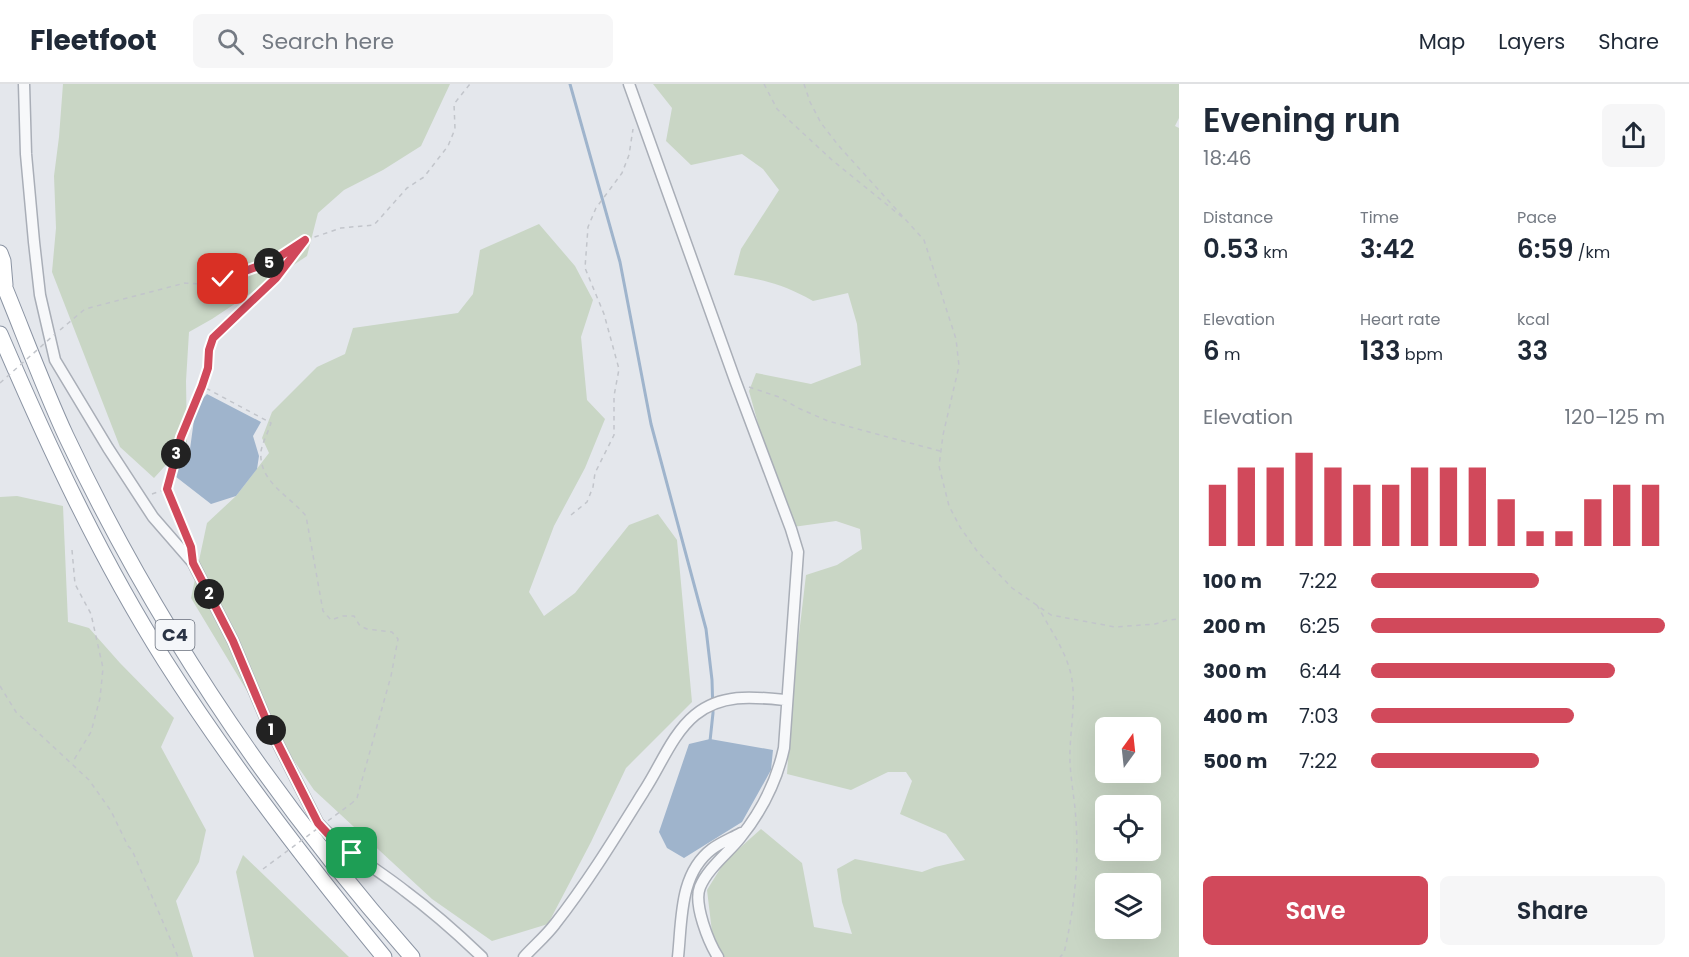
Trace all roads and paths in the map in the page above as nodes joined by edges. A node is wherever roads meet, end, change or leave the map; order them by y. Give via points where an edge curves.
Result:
1 (24, 84) edge
2 (470, 84) edge
3 (629, 84) edge
4 (764, 84) edge
5 (804, 84) edge
6 (641, 117) junction
7 (912, 226) junction
8 (305, 240) junction
9 (0, 253) edge
10 (3, 283) edge
11 (0, 334) edge
12 (0, 351) edge
13 (735, 380) junction
14 (0, 383) edge
15 (202, 386) junction
16 (49, 447) junction
17 (941, 451) junction
18 (167, 489) junction
19 (152, 495) dead end
20 (571, 515) dead end
21 (72, 550) dead end
22 (193, 563) junction
23 (1036, 605) junction
24 (1179, 614) edge
25 (1177, 619) edge
26 (0, 686) edge
27 (786, 700) junction
28 (72, 764) junction
29 (746, 830) junction
30 (263, 869) dead end
31 (178, 957) edge
32 (384, 957) edge
33 (412, 957) edge
34 (482, 957) edge
35 (524, 957) edge
36 (678, 957) edge
37 (718, 957) edge
38 (1060, 957) edge

1 - 22 street via 34,242 40,295 55,360 153,517
2 - 8 path via 454,104 455,129 448,146 424,177 407,188 374,225 341,228
3 - 6 street
4 - 7 path via 777,110
5 - 7 path via 821,123
6 - 13 street
6 - 20 path via 634,122 622,173 596,208 588,227 585,268 604,314 619,369 614,435 595,473 587,502
7 - 17 path via 924,240 956,339 959,366
8 - 14 path, bridge via 273,261 218,282 185,283 85,309
8 - 15 path via 276,278 213,338
9 - 10 highway
10 - 33 highway, C4 via 66,435 149,592 235,729 308,833
11 - 16 highway, C4
12 - 16 highway via 22,403
13 - 17 path via 828,421
13 - 27 street via 798,552
15 - 18 path via 181,437
15 - 30 path, bridge via 269,422 261,452 262,467 282,495 306,516 323,611 331,620 354,616 360,626 392,632 398,639 357,798
16 - 32 highway, C4 via 165,661 289,839
17 - 23 path via 943,488 960,527 1012,588
18 - 19 path
18 - 22 path via 191,547
21 - 28 path via 75,584 91,614 103,668 91,732
22 - 34 street via 318,823 352,853 405,890
23 - 25 path via 1051,615 1115,627
23 - 38 path via 1065,657 1072,679 1070,760 1077,851 1072,919
24 - 25 path
26 - 28 path via 16,712
27 - 29 street via 780,768
27 - 35 street via 737,697 717,702 695,715 677,736 586,883 554,926
28 - 31 path via 111,811
29 - 36 street via 712,849 688,880
29 - 37 street via 700,887 700,911

